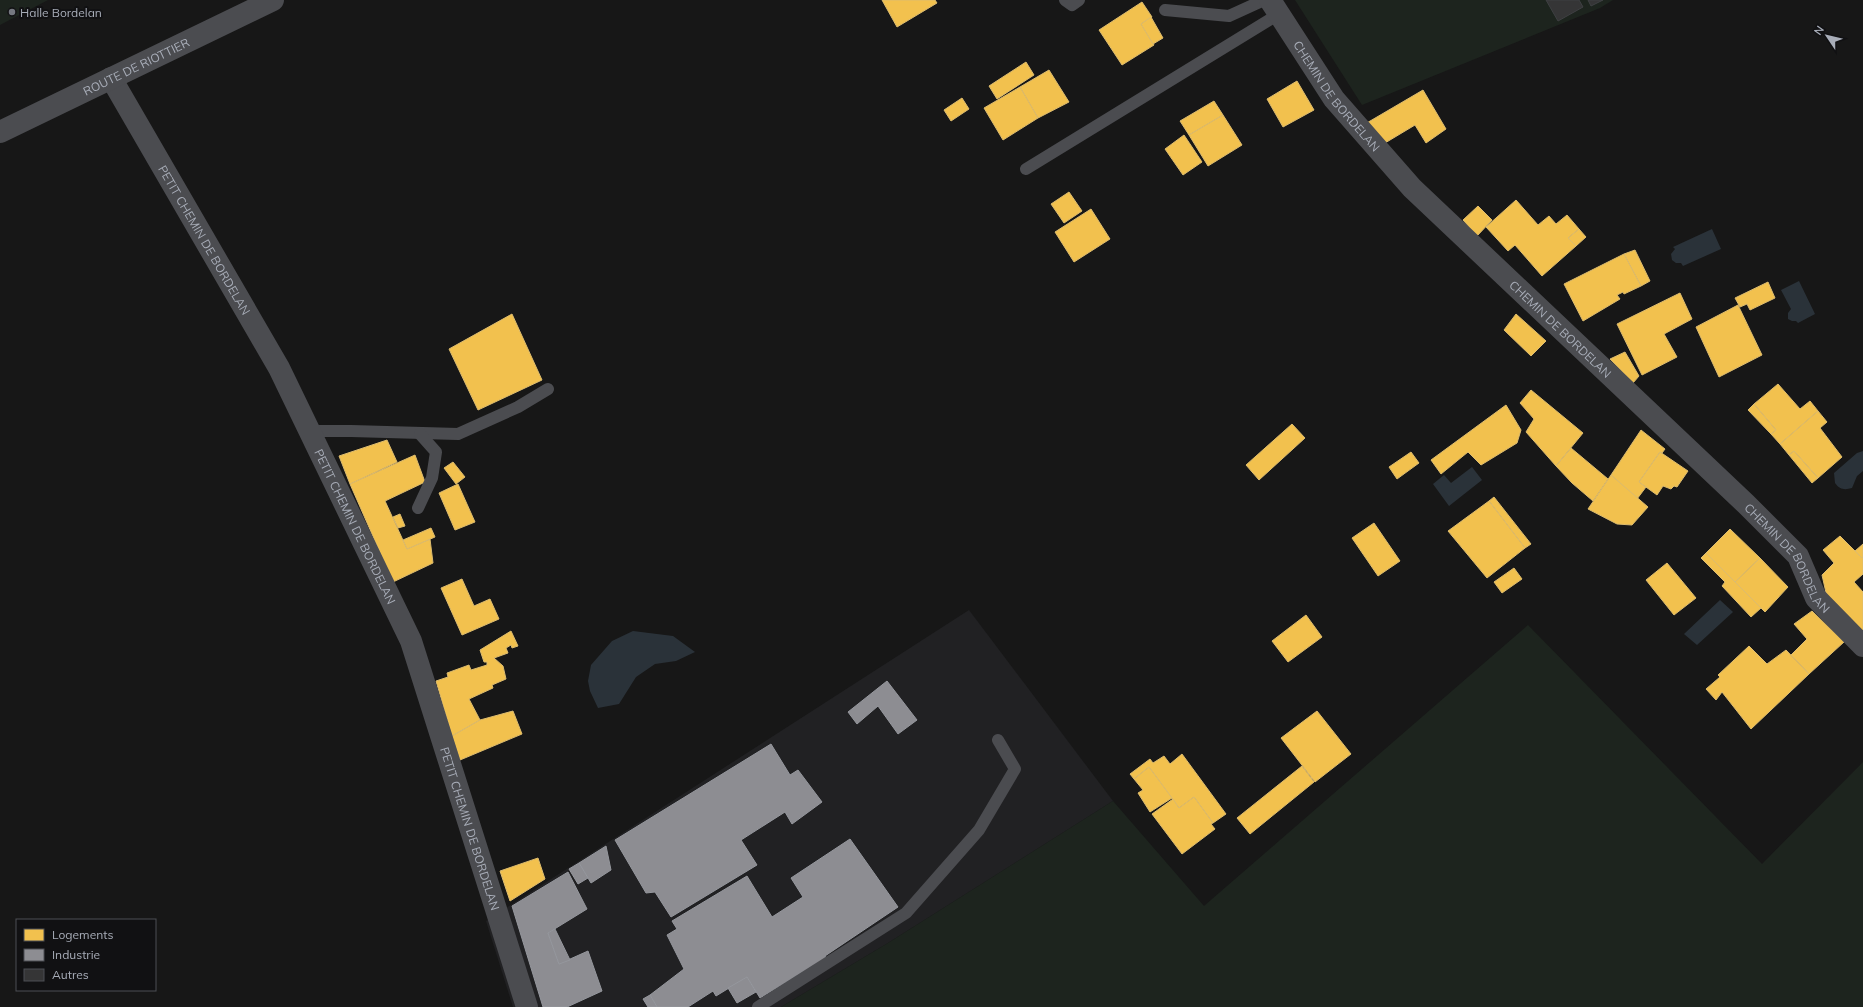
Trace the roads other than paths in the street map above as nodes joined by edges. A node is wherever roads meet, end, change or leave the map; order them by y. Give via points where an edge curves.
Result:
1 (272, 0) edge
2 (1065, 0) edge
3 (1080, 0) edge
4 (1271, 5) edge
5 (1165, 10) dead end
6 (111, 78) junction
7 (0, 132) edge
8 (1026, 169) dead end
9 (548, 389) dead end
10 (309, 431) junction
11 (420, 434) junction
12 (418, 508) dead end
13 (1863, 646) edge
14 (998, 740) dead end
15 (527, 1007) edge
16 (758, 1007) edge

1 - 6 street, ROUTE DE RIOTTIER
2 - 3 lane via 1072,5
4 - 5 lane via 1229,16
4 - 8 lane
4 - 13 street, CHEMIN DE BORDELAN via 1334,99 1412,188 1798,556 1816,598
6 - 7 street, ROUTE DE RIOTTIER
6 - 10 street, PETIT CHEMIN DE BORDELAN via 279,368
9 - 11 lane via 518,407 458,434
10 - 11 lane
10 - 15 street, PETIT CHEMIN DE BORDELAN via 411,641
11 - 12 lane via 436,452 432,478
14 - 16 lane via 1015,769 979,830 906,913

